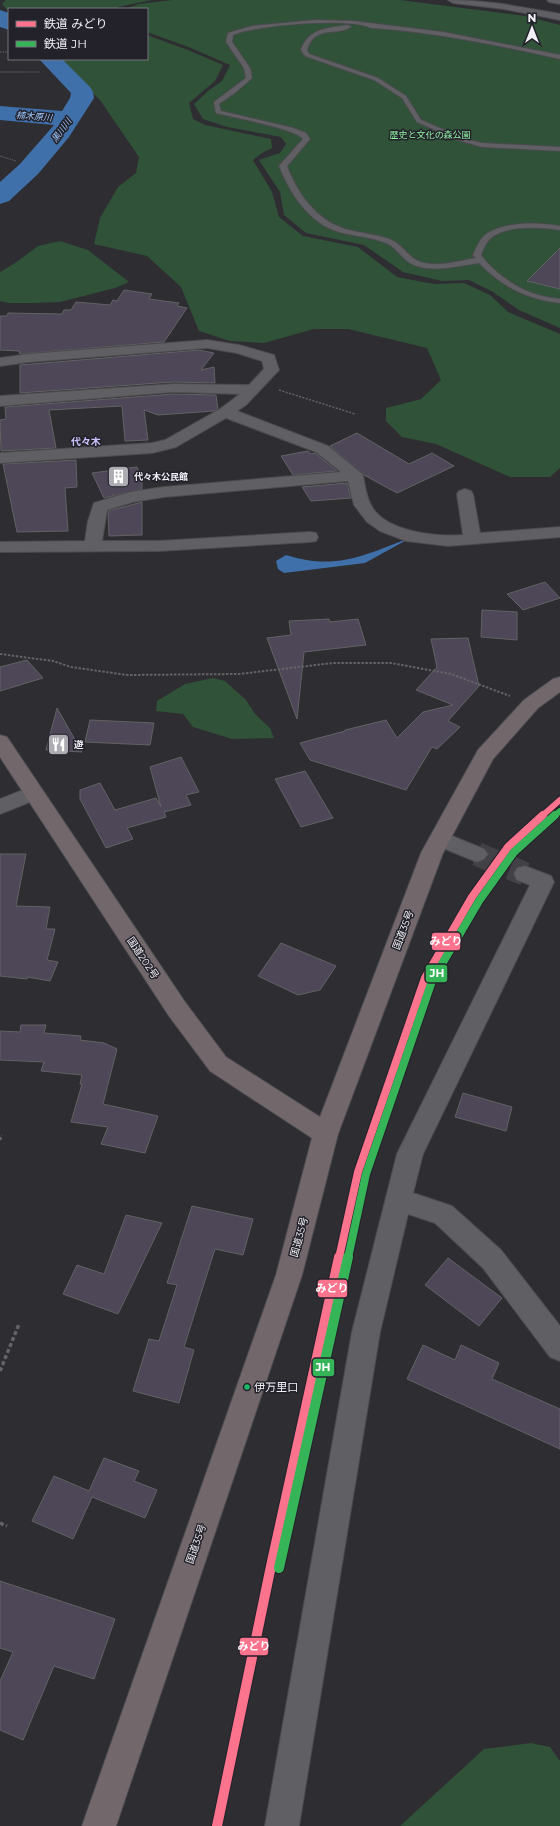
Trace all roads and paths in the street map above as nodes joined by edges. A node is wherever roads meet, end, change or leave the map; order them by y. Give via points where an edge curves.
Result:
1 (453, 0) edge
2 (552, 0) edge
3 (560, 1) edge
4 (560, 17) edge
5 (380, 26) junction
6 (560, 56) edge
7 (0, 72) edge
8 (40, 72) dead end
9 (560, 149) edge
10 (0, 156) edge
11 (16, 161) dead end
12 (560, 228) edge
13 (480, 260) junction
14 (560, 301) edge
15 (0, 362) edge
16 (276, 389) dead end
17 (253, 390) junction
18 (0, 400) edge
19 (225, 412) junction
20 (355, 414) dead end
21 (0, 458) edge
22 (355, 476) junction
23 (465, 494) dead end
24 (560, 532) edge
25 (310, 537) dead end
26 (472, 539) junction
27 (93, 546) junction
28 (0, 547) edge
29 (0, 654) edge
30 (560, 683) edge
31 (531, 704) junction
32 (0, 742) edge
33 (33, 793) junction
34 (0, 806) edge
35 (440, 838) junction
36 (477, 854) tunnel mouth
37 (525, 874) tunnel mouth
38 (326, 1134) junction
39 (2, 1135) dead end
40 (0, 1140) edge
41 (399, 1200) junction
42 (19, 1324) dead end
43 (560, 1348) edge
44 (0, 1371) edge
45 (0, 1523) edge
46 (7, 1526) dead end
47 (99, 1826) edge
48 (282, 1826) edge

1 - 4 street via 504,6
2 - 3 street
5 - 6 lane via 433,32
5 - 9 lane via 350,26 319,33 305,42 304,50 307,55 376,79 404,98 420,121 463,140 482,145
5 - 13 lane via 344,20 312,21 247,29 230,34 229,42 247,68 249,78 216,102 218,112 304,134 306,139 300,149 288,157 283,166 305,204 330,226 379,237 395,244 405,256 416,263 437,266
7 - 8 path
10 - 11 path
12 - 13 lane via 519,227 489,236 482,244 478,255
13 - 14 lane via 503,279 534,296
15 - 17 street via 207,344 239,349 269,358 272,370
16 - 20 path
17 - 18 street via 173,388
17 - 19 street via 241,402
19 - 21 street via 170,444 152,448
19 - 22 street via 322,449
22 - 26 street via 362,505 386,528 419,538 448,541
22 - 27 street via 130,497 100,507
23 - 26 street
24 - 26 street
25 - 27 street via 159,546
27 - 28 street
29 - 31 path via 127,674 240,674 333,663 391,663 452,674
30 - 31 highway, 国道35号
31 - 35 highway, 国道35号 via 485,755
32 - 33 highway, 国道202号
33 - 34 street
33 - 38 highway, 国道202号 via 177,1009 218,1064
35 - 36 street
35 - 38 highway, 国道35号 via 432,853
37 - 41 street via 543,882 410,1154
38 - 47 highway, 国道35号 via 289,1275
39 - 40 path
41 - 43 street via 443,1214 492,1258
41 - 48 street via 366,1332
42 - 44 path
45 - 46 path

